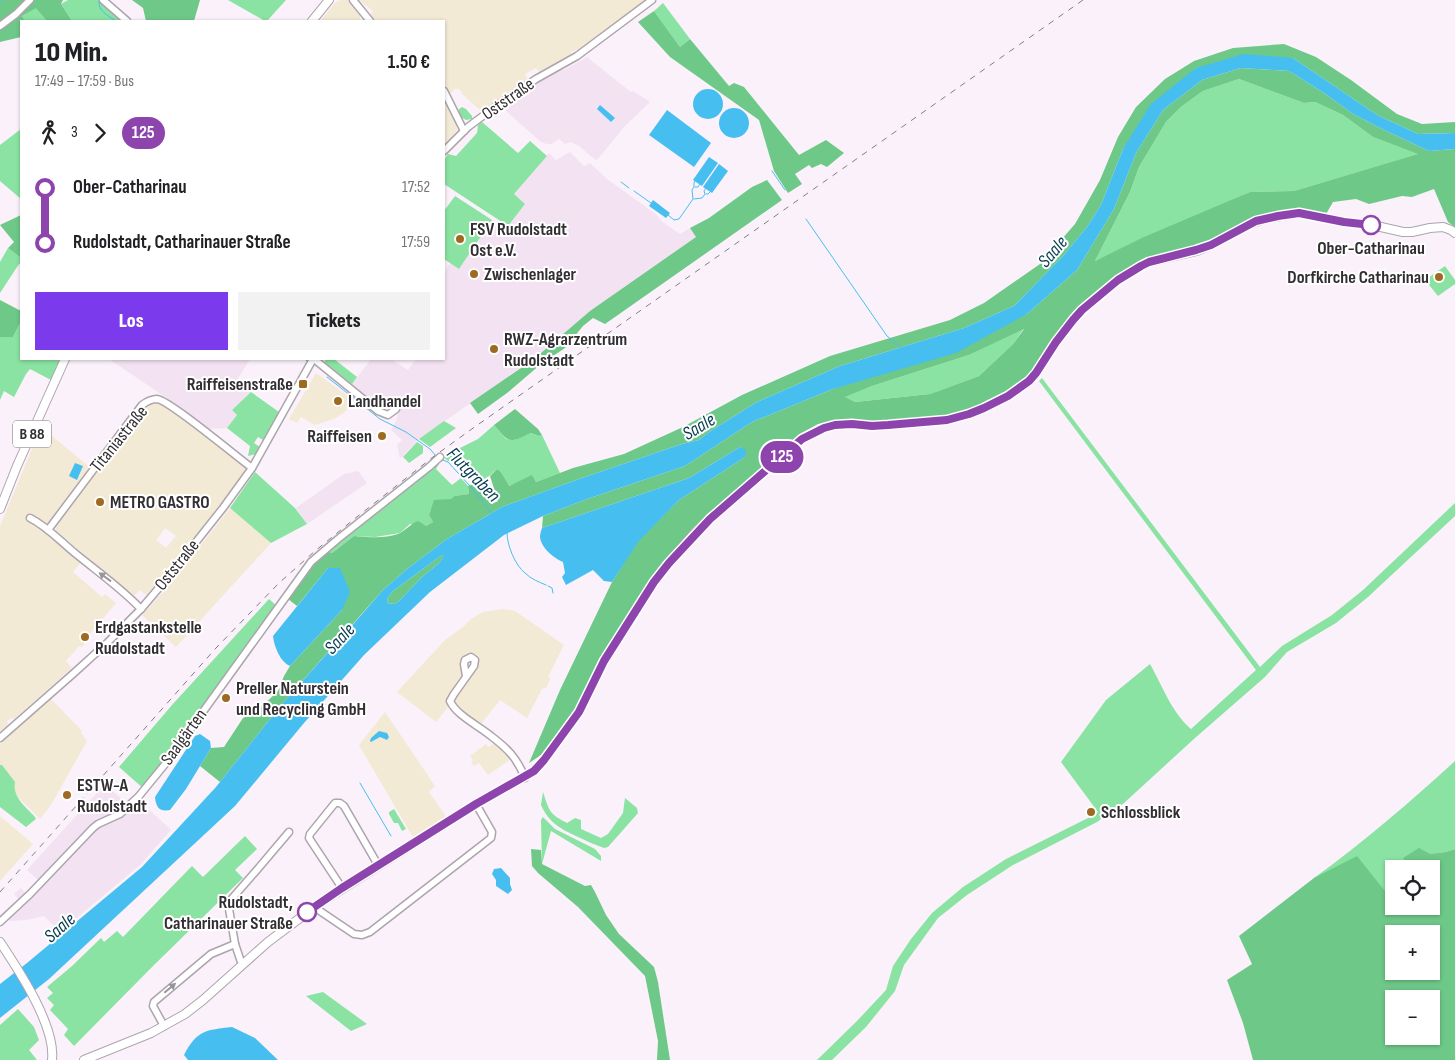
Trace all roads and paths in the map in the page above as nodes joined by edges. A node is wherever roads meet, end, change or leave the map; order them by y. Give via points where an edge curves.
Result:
1 (30, 0) edge
2 (103, 0) edge
3 (334, 0) edge
4 (353, 0) edge
5 (652, 0) edge
6 (327, 2) edge
7 (126, 20) edge
8 (313, 20) edge
9 (369, 20) edge
10 (0, 26) edge
11 (445, 93) edge
12 (464, 131) junction
13 (445, 150) edge
14 (1455, 233) edge
15 (65, 360) edge
16 (313, 360) edge
17 (315, 360) edge
18 (396, 409) dead end
19 (439, 458) dead end
20 (252, 468) junction
21 (0, 509) edge
22 (30, 518) dead end
23 (48, 530) junction
24 (141, 609) junction
25 (466, 676) dead end
26 (0, 738) edge
27 (525, 778) junction
28 (476, 804) junction
29 (288, 832) dead end
30 (378, 865) junction
31 (342, 888) junction
32 (314, 907) junction
33 (0, 922) edge
34 (0, 942) edge
35 (235, 944) junction
36 (242, 965) junction
37 (164, 1026) junction
38 (52, 1060) edge
39 (84, 1060) edge

1 - 10 street
2 - 7 street
3 - 6 street
4 - 9 street
5 - 12 street, Oststraße via 578,56 518,91
6 - 8 main road
11 - 12 street
12 - 13 street, Oststraße
14 - 27 main road via 1443,227 1403,232 1299,213 1256,221 1204,248 1149,262 1118,280 1082,310 1029,381 984,408 947,420 872,426 835,425 802,439 710,519 669,563 604,661 579,712 539,766
15 - 21 main road, B 88
16 - 20 street, Oststraße
17 - 18 street via 378,411 388,415
19 - 33 street, Saalgärten via 311,562 138,798 120,814 93,828
20 - 23 street, Titaniastraße via 163,401 152,400 142,405
20 - 24 street, Oststraße via 201,537
22 - 23 street
24 -> 23 street
24 - 26 street, Oststraße
25 - 27 street via 450,701 452,705 505,747 518,762
27 - 28 main road
28 - 30 main road
28 - 32 street via 492,832 491,838 370,932 354,934
29 - 35 street via 228,902
30 - 31 main road
30 - 31 street via 344,806 335,803 309,838
31 - 32 main road
32 - 36 main road
34 - 38 main road via 46,1026
35 - 36 street
37 -> 35 street via 154,1002 211,954
36 - 37 main road via 185,1014
37 - 39 main road

